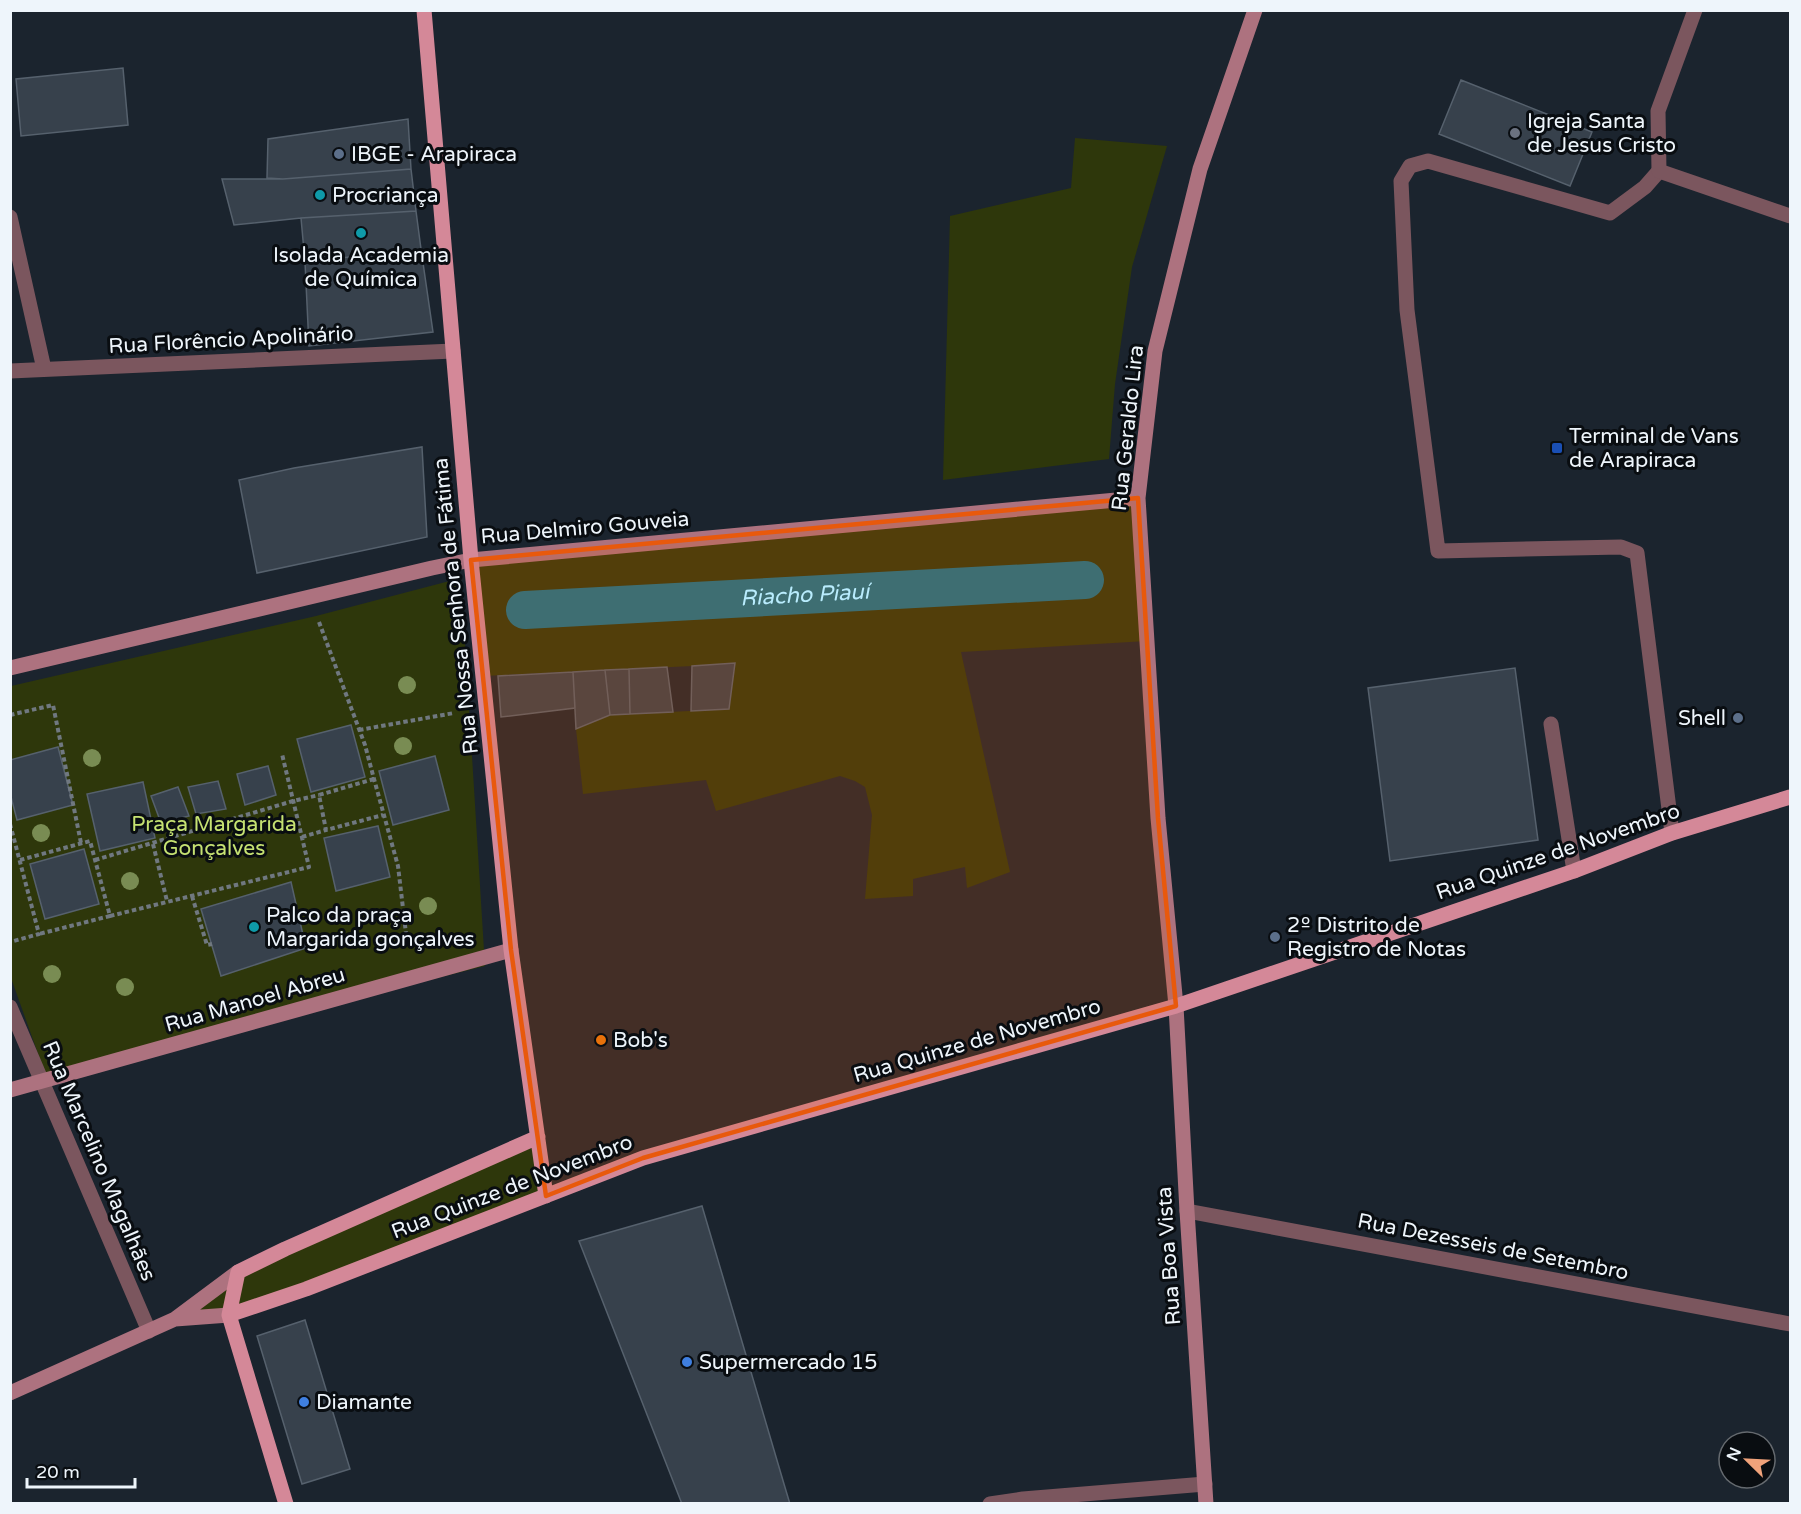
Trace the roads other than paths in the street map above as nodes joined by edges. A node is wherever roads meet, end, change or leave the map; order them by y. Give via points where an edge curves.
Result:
1 (424, 10) edge
2 (1255, 10) edge
3 (1695, 10) edge
4 (1659, 171) junction
5 (1791, 216) edge
6 (10, 218) edge
7 (453, 351) junction
8 (44, 369) junction
9 (10, 371) edge
10 (1138, 498) junction
11 (471, 560) junction
12 (10, 668) edge
13 (1551, 724) dead end
14 (1791, 797) edge
15 (1672, 833) junction
16 (1574, 871) junction
17 (510, 950) junction
18 (1176, 1006) junction
19 (10, 1007) edge
20 (42, 1081) junction
21 (10, 1090) edge
22 (538, 1137) junction
23 (546, 1196) junction
24 (1187, 1211) junction
25 (238, 1272) junction
26 (228, 1315) junction
27 (175, 1319) junction
28 (1791, 1324) edge
29 (149, 1331) junction
30 (10, 1393) edge
31 (1205, 1484) junction
32 (286, 1503) edge
33 (990, 1503) edge
34 (1206, 1503) edge

1 - 7 main road, Rua Nossa Senhora de Fátima
2 - 10 street, Rua Geraldo Lira via 1200,170 1155,351
3 - 4 street via 1658,111
4 - 5 street
4 - 15 street via 1645,187 1610,213 1428,161 1410,166 1401,181 1407,310 1438,552 1621,547 1638,552
6 - 8 street
7 - 8 street, Rua Florêncio Apolinário
7 - 11 main road, Rua Nossa Senhora de Fátima
8 - 9 street, Rua Florêncio Apolinário
10 - 11 street, Rua Delmiro Gouveia
10 - 18 street, Rua Geraldo Lira via 1158,818
11 - 12 street, Rua Delmiro Gouveia
11 - 17 main road, Rua Nossa Senhora de Fátima
13 - 16 street
14 - 15 main road, Rua Quinze de Novembro
15 - 16 main road, Rua Quinze de Novembro
16 - 18 main road, Rua Quinze de Novembro
17 - 20 street, Rua Manoel Abreu
17 - 22 main road, Rua Nossa Senhora de Fátima
18 - 23 main road, Rua Quinze de Novembro via 643,1158
18 - 24 street, Rua Boa Vista
19 - 20 street, Rua Marcelino Magalhães
20 - 21 street, Rua Manoel Abreu
20 - 29 street, Rua Marcelino Magalhães
22 - 23 main road, Rua Nossa Senhora de Fátima
22 - 25 main road, Rua Quinze de Novembro
23 - 26 main road, Rua Quinze de Novembro
24 - 28 street, Rua Dezesseis de Setembro
24 - 31 street, Rua Boa Vista
25 - 26 main road
25 - 27 street, Rua Quinze de Novembro
26 - 27 street, Rua Quinze de Novembro
26 - 32 main road
27 - 29 street, Rua Quinze de Novembro
29 - 30 street, Rua Quinze de Novembro
31 - 33 street
31 - 34 street, Rua Boa Vista

